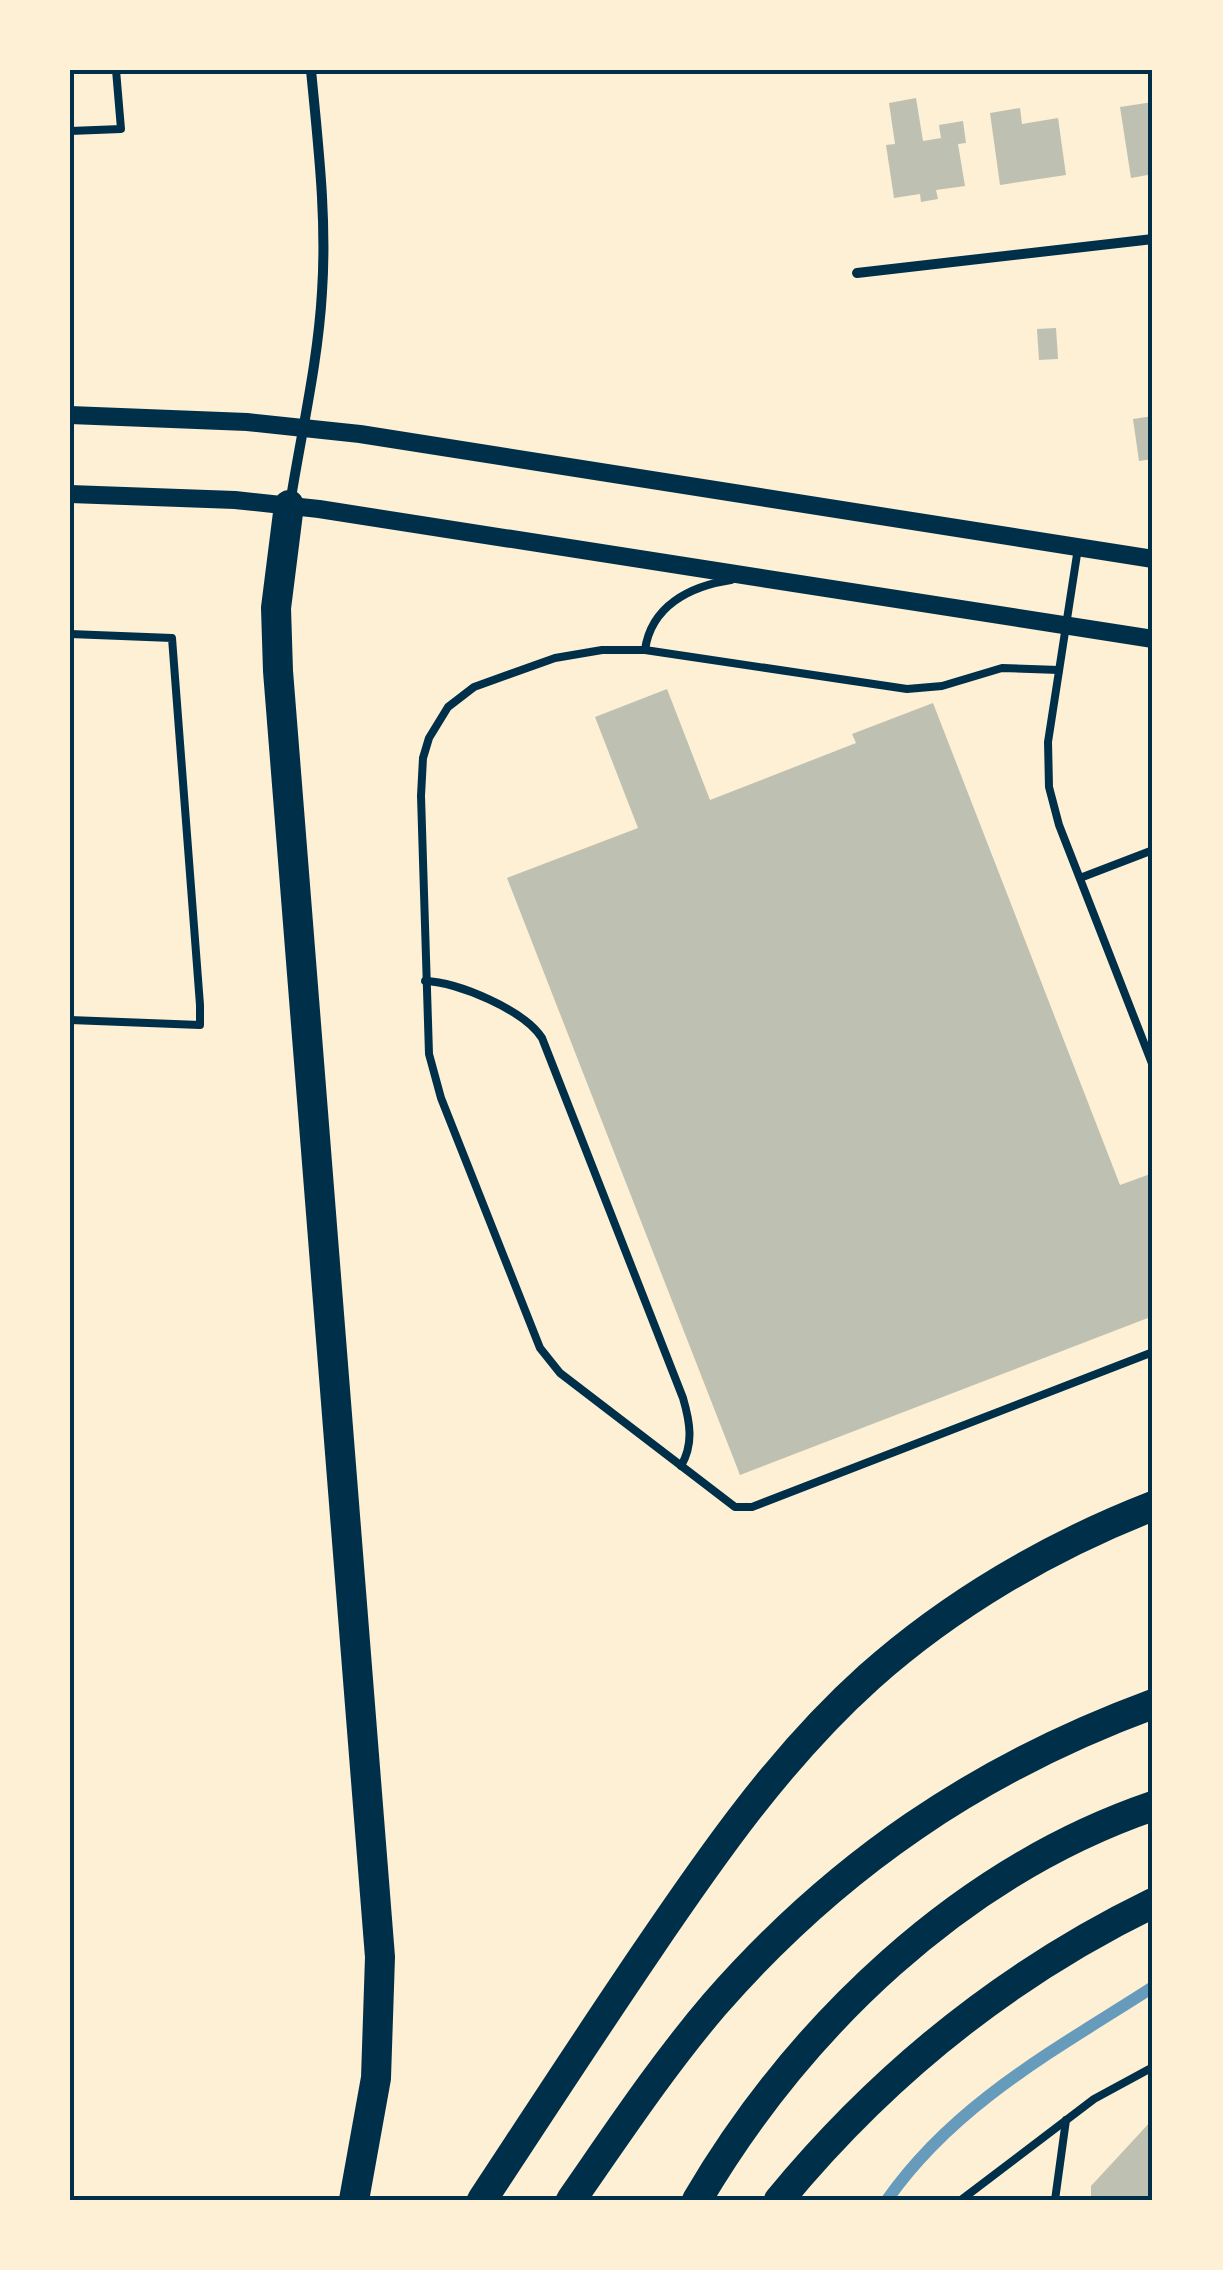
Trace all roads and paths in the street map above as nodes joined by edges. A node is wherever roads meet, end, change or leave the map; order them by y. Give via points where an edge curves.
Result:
1 (116, 70) edge
2 (310, 70) edge
3 (70, 131) edge
4 (1153, 239) edge
5 (857, 274) dead end
6 (70, 414) edge
7 (302, 427) junction
8 (70, 494) edge
9 (290, 505) junction
10 (1078, 548) junction
11 (1153, 559) edge
12 (753, 578) junction
13 (1066, 626) junction
14 (70, 634) edge
15 (1153, 639) edge
16 (645, 650) junction
17 (1059, 670) junction
18 (1153, 850) edge
19 (1080, 878) junction
20 (425, 981) junction
21 (70, 1020) edge
22 (1153, 1066) edge
23 (1153, 1352) edge
24 (680, 1466) junction
25 (1153, 1506) edge
26 (1153, 1516) edge
27 (1102, 1528) junction
28 (1153, 1704) edge
29 (1153, 1806) edge
30 (1153, 1903) edge
31 (1153, 2067) edge
32 (1066, 2120) junction
33 (354, 2200) edge
34 (482, 2200) edge
35 (570, 2200) edge
36 (697, 2200) edge
37 (779, 2200) edge
38 (961, 2200) edge
39 (1055, 2200) edge

1 - 3 lane via 121,129
2 - 7 street via 324,260
4 - 5 street
6 - 7 street
7 - 9 street
7 - 10 street
8 - 9 street
9 - 12 street
9 - 33 highway via 276,608 278,670 380,1957 376,2078
10 - 11 street
10 - 13 lane
12 - 13 street
12 - 16 lane via 704,586 670,603 651,624
13 - 15 street
13 - 17 lane
14 - 21 lane via 172,638 200,1025
16 - 17 lane via 907,688 942,686 1002,668
16 - 20 lane via 580,653 498,676 461,696 438,722 422,776
17 - 19 lane via 1048,776
18 - 19 lane
19 - 22 lane
20 - 24 lane via 434,1074 540,1348 560,1373
20 - 24 lane via 461,988 514,1013 542,1038 683,1398 690,1442
23 - 24 lane via 747,1508 730,1505
25 - 27 highway
26 - 27 highway
27 - 34 highway via 940,1620 868,1678 782,1766 706,1864
28 - 35 highway via 944,1804 798,1917 713,2006
29 - 36 highway via 1042,1856 978,1895 896,1960 820,2035 746,2125
30 - 37 highway via 1018,1982 926,2049
31 - 32 lane
32 - 38 lane
32 - 39 lane

